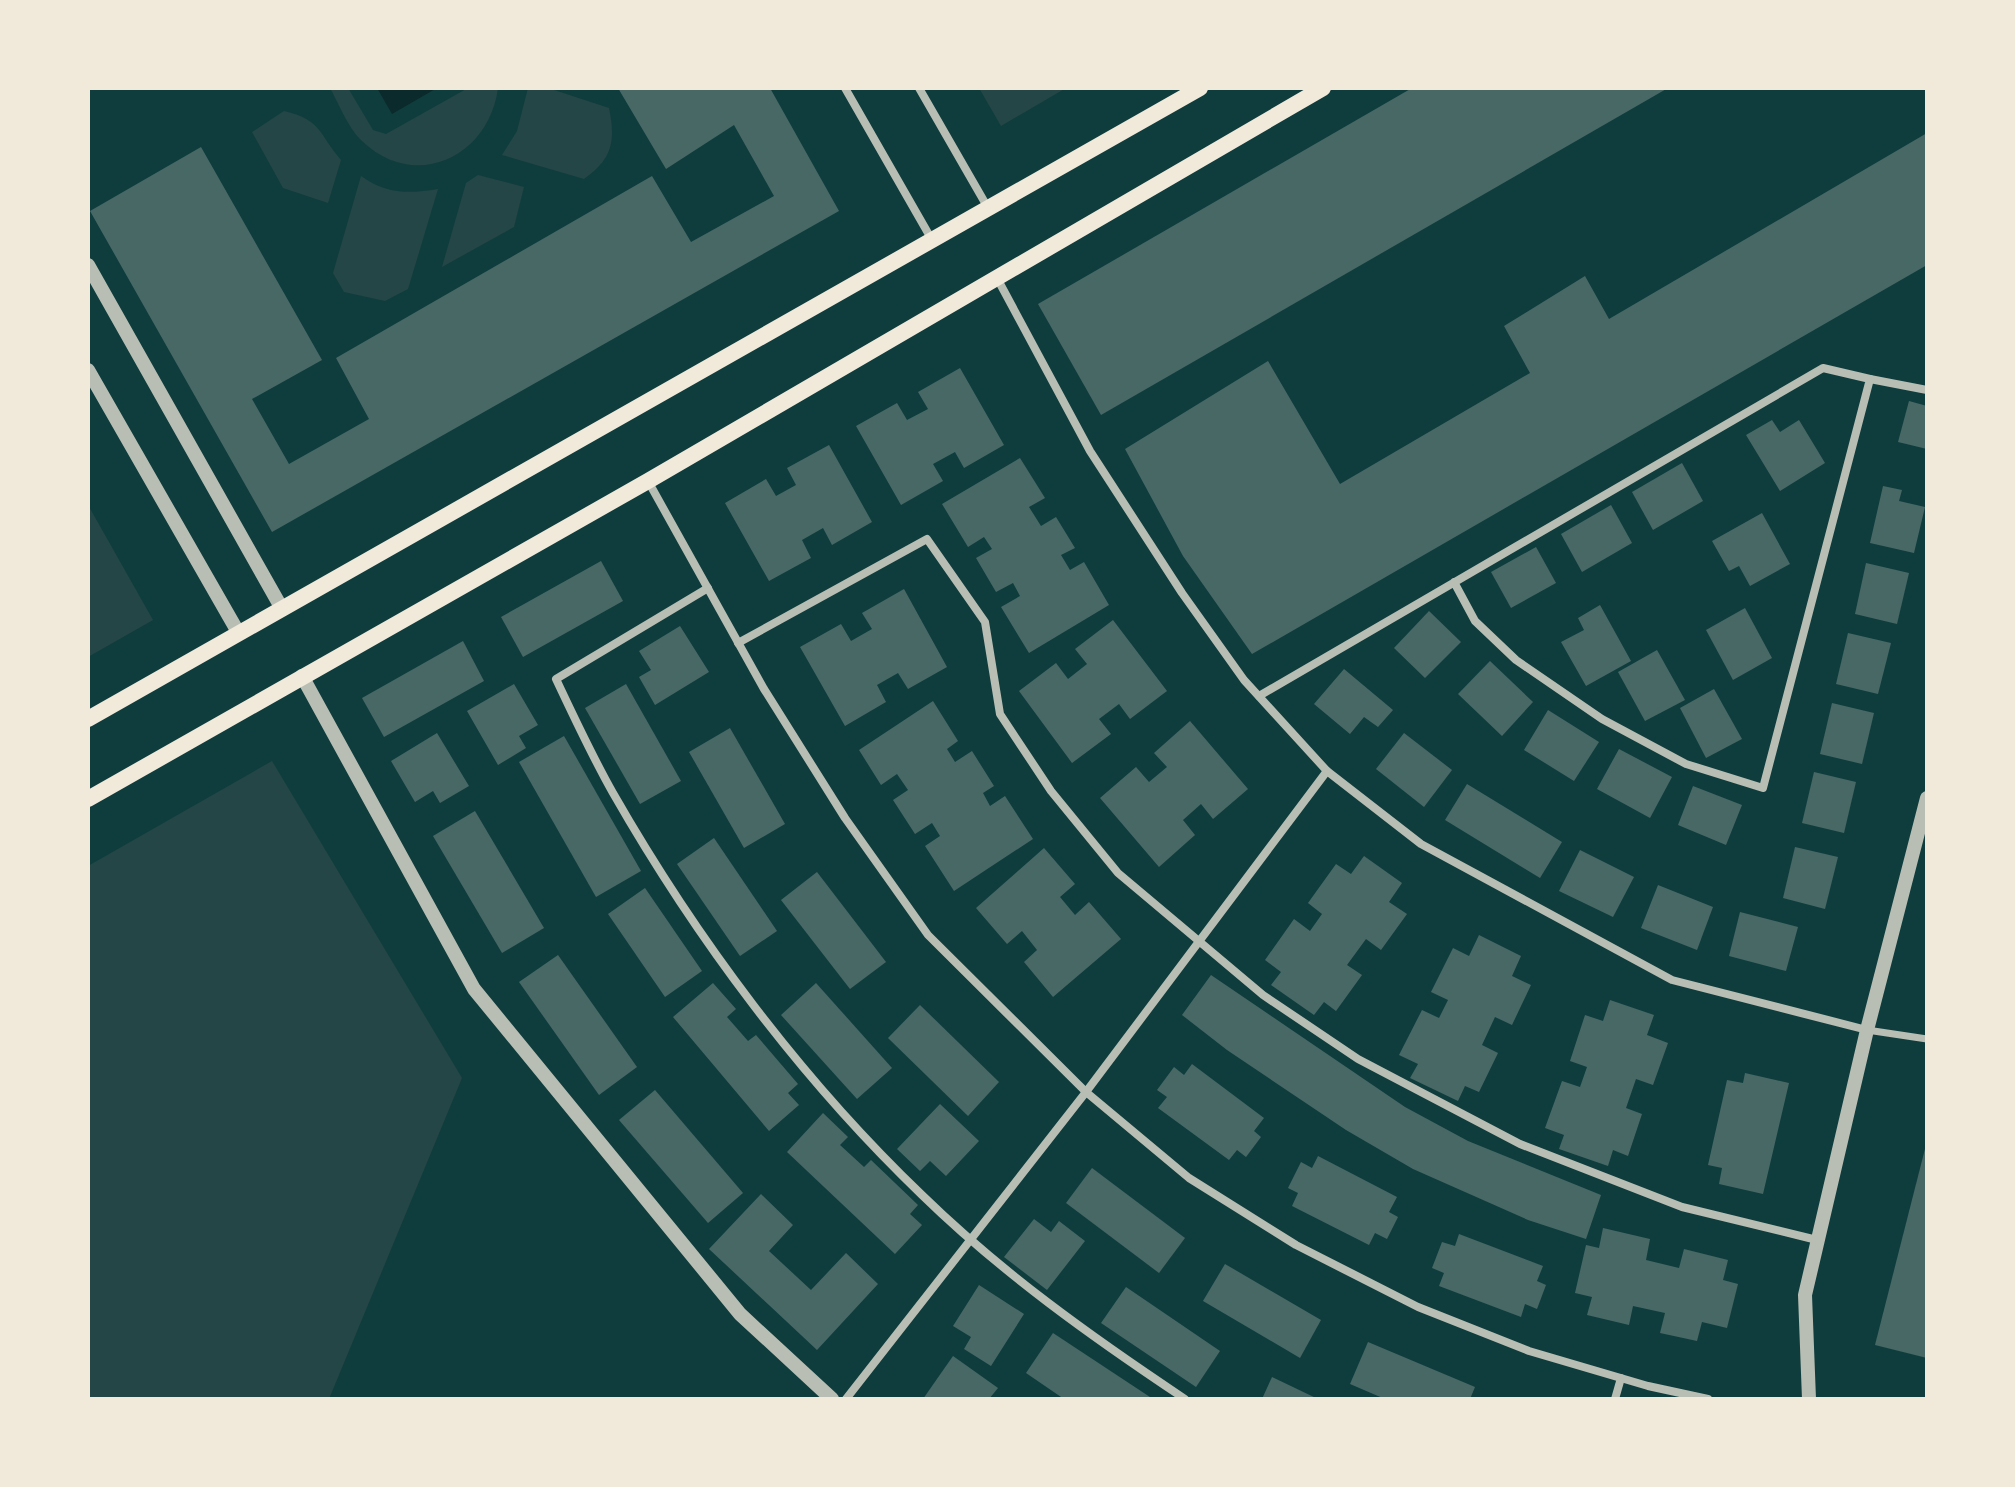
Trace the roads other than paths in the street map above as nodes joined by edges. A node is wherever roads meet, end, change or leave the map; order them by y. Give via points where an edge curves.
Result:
1 (845, 88) edge
2 (919, 88) edge
3 (1200, 88) edge
4 (1323, 88) edge
5 (989, 209) junction
6 (932, 241) junction
7 (88, 265) edge
8 (997, 278) junction
9 (88, 370) edge
10 (1870, 379) junction
11 (1927, 390) edge
12 (648, 481) junction
13 (1454, 582) junction
14 (708, 588) junction
15 (281, 607) junction
16 (238, 632) junction
17 (738, 643) junction
18 (302, 676) junction
19 (1259, 696) junction
20 (88, 719) edge
21 (1327, 771) junction
22 (1927, 798) edge
23 (88, 799) edge
24 (1198, 943) junction
25 (1867, 1030) junction
26 (1927, 1039) edge
27 (1086, 1092) junction
28 (970, 1239) junction
29 (1817, 1240) junction
30 (1621, 1378) junction
31 (832, 1399) edge
32 (846, 1399) edge
33 (1185, 1399) edge
34 (1615, 1399) edge
35 (1708, 1399) edge
36 (1809, 1399) edge

1 - 6 street
2 - 5 street
3 - 5 main road
4 - 8 main road
5 - 6 main road
6 - 15 main road
7 - 15 street
8 - 12 main road
8 - 19 street via 1090,451 1182,593
9 - 16 street
10 - 11 street
10 - 13 street via 1823,368
10 - 13 street via 1763,788 1686,764 1602,719 1516,660 1475,621
12 - 14 street
12 - 18 main road
13 - 19 street
14 - 17 street
14 - 28 street via 556,679 612,791 677,898 783,1043 873,1145
15 - 16 main road
16 - 20 main road
17 - 24 street via 927,539 985,622 1000,714 1025,753 1118,873
17 - 27 street via 845,818 928,935
18 - 23 main road
18 - 31 street via 474,989 740,1314
19 - 21 street
21 - 24 street
21 - 25 street via 1421,844 1672,980
22 - 25 street
24 - 27 street
24 - 29 street via 1358,1059 1520,1144 1682,1207
25 - 26 street
25 - 29 street
27 - 28 street
27 - 30 street via 1189,1178 1296,1245 1418,1307 1529,1351
28 - 32 street
28 - 33 street via 1077,1326
29 - 36 street via 1805,1295
30 - 34 street
30 - 35 street

